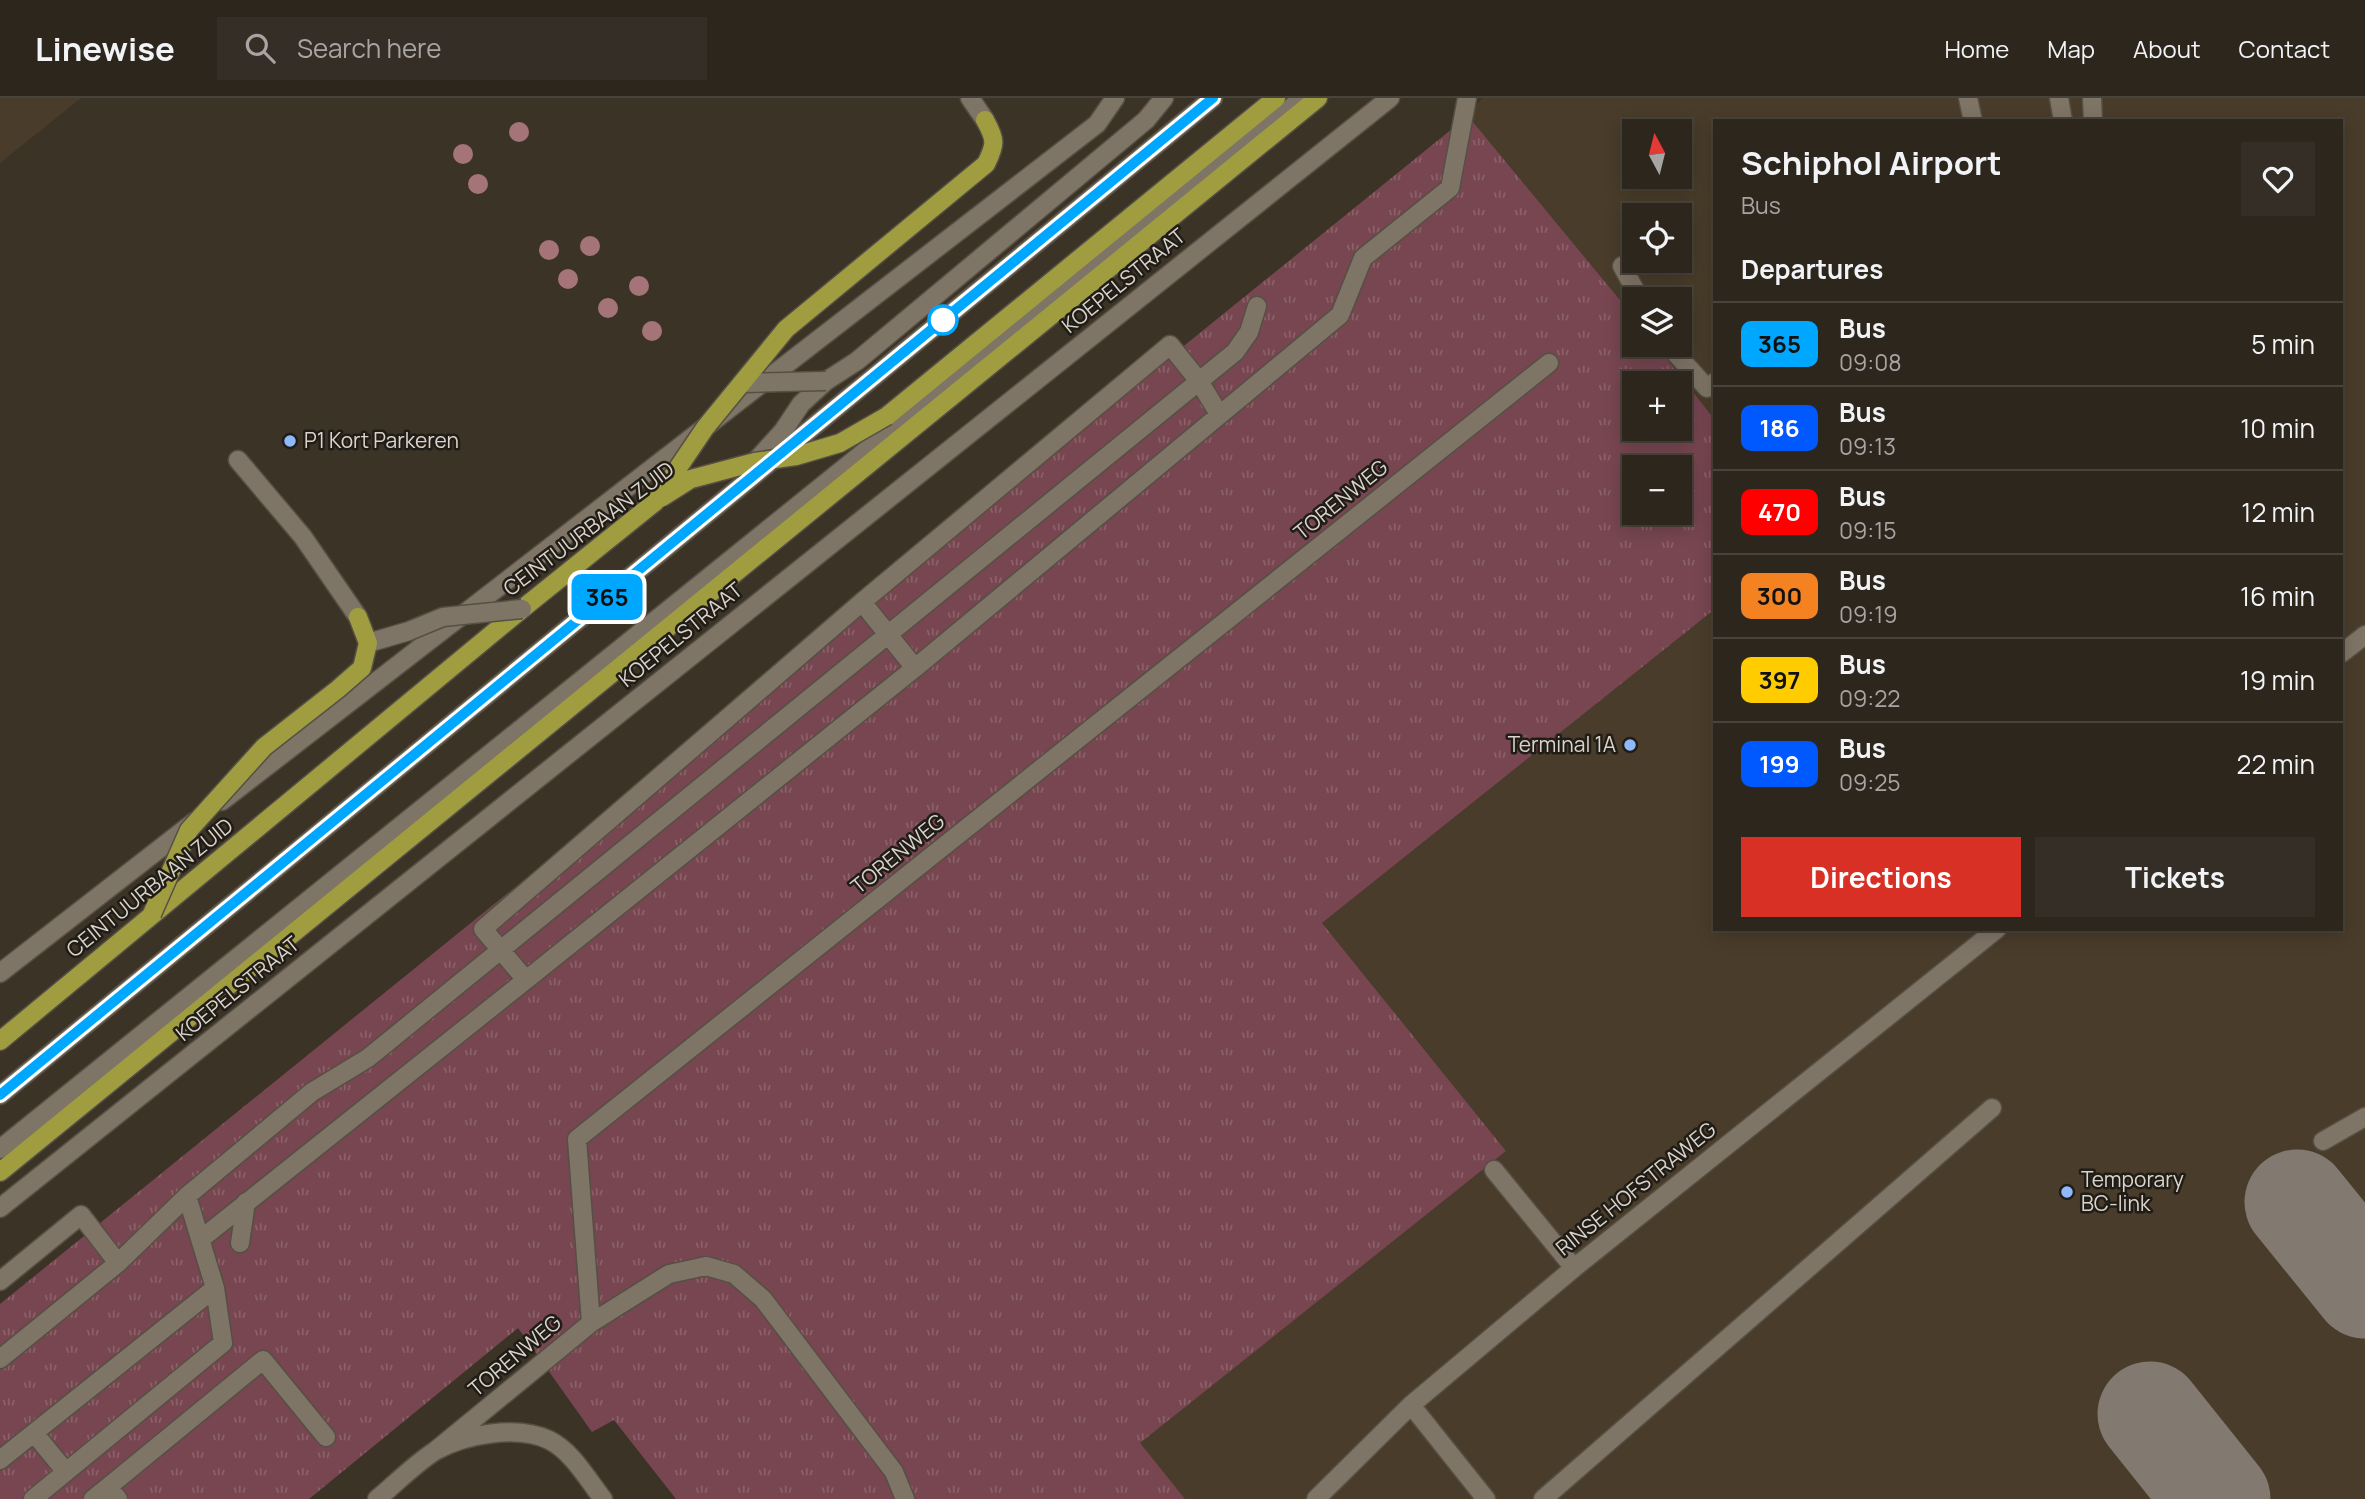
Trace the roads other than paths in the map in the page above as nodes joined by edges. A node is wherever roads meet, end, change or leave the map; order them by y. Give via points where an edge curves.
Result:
1 (970, 98) edge
2 (1115, 98) edge
3 (1164, 98) edge
4 (1213, 98) edge
5 (1276, 98) edge
6 (1303, 98) edge
7 (1318, 98) edge
8 (1391, 98) edge
9 (1467, 98) edge
10 (1969, 98) edge
11 (2059, 98) edge
12 (2092, 98) edge
13 (1973, 119) edge
14 (2063, 119) edge
15 (2093, 119) edge
16 (985, 120) joint
17 (1257, 306) dead end
18 (1679, 357) edge
19 (1549, 363) dead end
20 (826, 381) junction
21 (1199, 381) junction
22 (743, 383) junction
23 (1713, 384) edge
24 (1219, 414) junction
25 (239, 460) dead end
26 (755, 461) junction
27 (655, 502) junction
28 (862, 602) junction
29 (522, 609) junction
30 (358, 617) joint
31 (889, 634) junction
32 (2365, 635) edge
33 (368, 643) junction
34 (2343, 652) edge
35 (915, 668) junction
36 (152, 914) junction
37 (1995, 931) edge
38 (501, 950) junction
39 (0, 972) edge
40 (526, 980) junction
41 (0, 1041) edge
42 (0, 1095) edge
43 (1992, 1108) dead end
44 (2365, 1117) edge
45 (2323, 1141) dead end
46 (0, 1149) edge
47 (1494, 1170) dead end
48 (0, 1172) edge
49 (187, 1196) junction
50 (246, 1202) junction
51 (0, 1208) edge
52 (201, 1239) junction
53 (240, 1243) dead end
54 (118, 1263) junction
55 (1574, 1268) junction
56 (0, 1281) edge
57 (215, 1288) junction
58 (591, 1323) junction
59 (0, 1359) edge
60 (1411, 1405) junction
61 (34, 1433) junction
62 (327, 1437) dead end
63 (435, 1451) junction
64 (0, 1460) edge
65 (66, 1472) junction
66 (113, 1493) edge
67 (33, 1499) edge
68 (93, 1499) edge
69 (377, 1499) edge
70 (603, 1499) edge
71 (905, 1499) edge
72 (1316, 1499) edge
73 (1486, 1499) edge
74 (1543, 1499) edge

1 - 16 street
2 - 39 street via 1097,124
3 - 20 street via 1146,120 857,361
4 - 42 street
5 - 26 main road, CEINTUURBAAN ZUID, bridge via 887,416 840,443 796,456
6 - 46 street, KOEPELSTRAAT
7 - 48 main road
8 - 51 street, KOEPELSTRAAT
9 - 24 street via 1450,188 1363,258 1340,315
10 - 13 street
11 - 14 street
12 - 15 street
16 - 22 main road, bridge via 995,145 986,164 786,329
17 - 21 street via 1249,332 1235,352
18 - 23 street via 1707,388
19 - 58 street, TORENWEG via 577,1139
20 - 22 street, bridge
20 - 26 street
21 - 24 street
21 - 28 street via 1170,345
21 - 31 street
22 - 27 main road, bridge via 705,428
24 - 35 street
25 - 30 street via 303,537
26 - 27 main road, CEINTUURBAAN ZUID, bridge via 691,479
27 - 29 main road, CEINTUURBAAN ZUID
28 - 31 street
28 - 38 street via 482,929
29 - 33 street, bridge via 443,617
29 - 36 main road, CEINTUURBAAN ZUID, bridge
30 - 33 main road, bridge
31 - 35 street
31 - 38 street
32 - 34 street
33 - 36 main road, bridge via 362,668 264,747 189,830
35 - 40 street
36 - 41 main road, CEINTUURBAAN ZUID
37 - 55 street, RINSE HOFSTRAWEG
38 - 40 street
38 - 49 street via 368,1058 312,1091
40 - 50 street
43 - 74 street
44 - 45 street
47 - 55 street
49 - 52 street
49 - 54 street
50 - 52 street
50 - 53 street
52 - 57 street
54 - 56 street via 81,1215
54 - 59 street
55 - 60 street, RINSE HOFSTRAWEG
57 - 61 street
57 - 65 street via 223,1343
58 - 63 street, TORENWEG
58 - 71 street via 669,1274 706,1266 734,1273 763,1299 894,1472
60 - 72 street, RINSE HOFSTRAWEG
60 - 73 street
61 - 64 street
61 - 65 street
62 - 66 street via 263,1360
63 - 69 street, TORENWEG
63 - 70 street via 482,1434 517,1432 549,1440 568,1455
65 - 67 street
66 - 68 street

